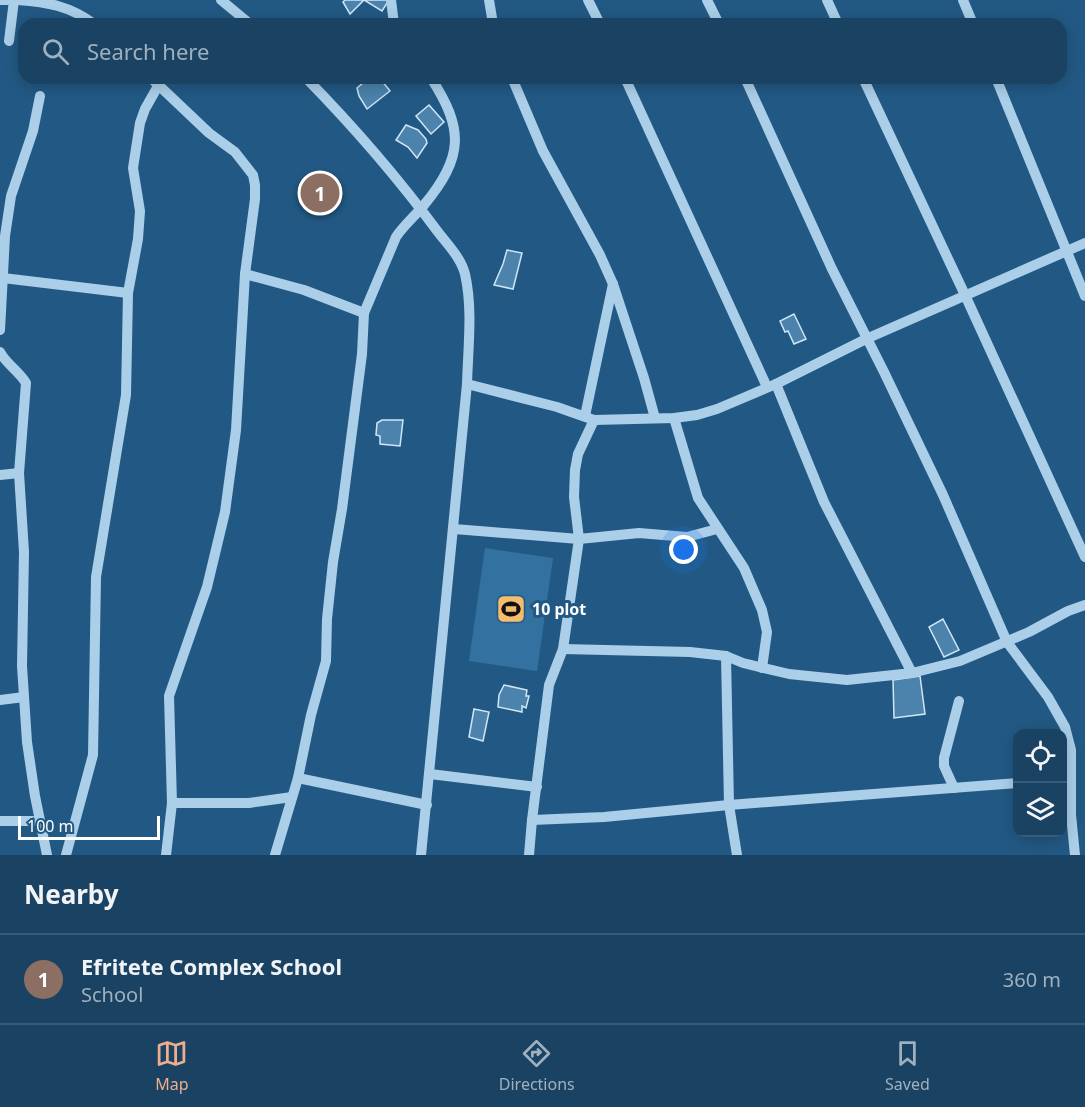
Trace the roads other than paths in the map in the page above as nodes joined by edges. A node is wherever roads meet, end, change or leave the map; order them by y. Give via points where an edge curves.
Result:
1 (0, 0) edge
2 (6, 0) edge
3 (16, 0) edge
4 (221, 0) edge
5 (391, 0) edge
6 (489, 0) edge
7 (588, 0) edge
8 (707, 0) edge
9 (827, 0) edge
10 (964, 0) edge
11 (85, 18) edge
12 (243, 18) edge
13 (393, 18) edge
14 (492, 18) edge
15 (597, 18) edge
16 (716, 18) edge
17 (835, 18) edge
18 (971, 18) edge
19 (9, 41) dead end
20 (153, 84) edge
21 (156, 84) edge
22 (312, 84) edge
23 (434, 84) edge
24 (515, 84) edge
25 (628, 84) edge
26 (748, 84) edge
27 (866, 84) edge
28 (999, 84) edge
29 (40, 96) dead end
30 (421, 209) junction
31 (1085, 243) edge
32 (1068, 250) junction
33 (245, 274) junction
34 (3, 278) junction
35 (613, 284) junction
36 (128, 293) junction
37 (965, 295) junction
38 (1085, 296) edge
39 (364, 314) junction
40 (0, 330) edge
41 (866, 339) junction
42 (0, 351) edge
43 (466, 384) junction
44 (772, 386) junction
45 (589, 418) junction
46 (655, 418) junction
47 (674, 418) junction
48 (19, 473) junction
49 (0, 475) edge
50 (454, 529) junction
51 (717, 529) junction
52 (579, 539) junction
53 (1085, 557) edge
54 (1085, 605) edge
55 (1007, 642) junction
56 (563, 649) junction
57 (726, 656) junction
58 (762, 668) junction
59 (912, 673) junction
60 (24, 697) junction
61 (0, 700) edge
62 (959, 700) dead end
63 (1066, 729) edge
64 (1067, 735) edge
65 (430, 774) junction
66 (298, 778) junction
67 (1067, 780) edge
68 (1013, 783) edge
69 (537, 787) junction
70 (954, 788) junction
71 (292, 797) junction
72 (172, 802) junction
73 (729, 805) junction
74 (427, 806) junction
75 (532, 820) junction
76 (0, 821) edge
77 (38, 821) junction
78 (46, 855) edge
79 (66, 855) edge
80 (166, 855) edge
81 (274, 855) edge
82 (421, 855) edge
83 (529, 855) edge
84 (737, 855) edge
85 (1076, 855) edge

1 - 2 street
3 - 11 street via 61,6
3 - 19 street
4 - 12 street
5 - 13 street
6 - 14 street
7 - 15 street
8 - 16 street
9 - 17 street
10 - 18 street
20 - 36 street via 133,168 140,211
21 - 33 street via 235,152 253,175 255,199
22 - 30 street
23 - 30 street via 452,116 456,137 446,175
24 - 35 street via 543,151
25 - 44 street
26 - 41 street
27 - 37 street
28 - 32 street
29 - 34 street via 33,131 11,196
30 - 39 street via 396,237
30 - 43 street via 457,256 465,275 469,328
31 - 32 street
32 - 37 street
32 - 38 street
33 - 39 street via 304,290
33 - 72 street via 236,430 225,512 207,587 169,696
34 - 36 street
34 - 40 street
35 - 45 street
35 - 46 street
36 - 79 street via 126,395 96,577 93,755
37 - 41 street
37 - 53 street
39 - 66 street via 333,562 326,661
41 - 44 street
41 - 55 street via 943,495
42 - 48 street via 26,383
43 - 45 street
43 - 50 street
44 - 47 street via 717,409
44 - 59 street via 824,502
45 - 46 street
45 - 52 street via 573,483
46 - 47 street
47 - 51 street via 698,498
48 - 49 street
48 - 60 street via 24,552
50 - 52 street
50 - 65 street
51 - 52 street via 687,537 639,533
51 - 58 street via 744,568 762,610 767,632
52 - 56 street
54 - 55 street
55 - 59 street via 960,661
55 - 63 street
56 - 57 street
56 - 69 street via 549,685
57 - 58 street
57 - 73 street
58 - 59 street via 847,680
60 - 61 street
60 - 77 street
62 - 70 street via 944,758
64 - 67 street via 1071,750
65 - 69 street
65 - 74 street
66 - 71 street
66 - 74 street
67 - 85 street
68 - 70 street
69 - 75 street
70 - 73 street
71 - 72 street via 249,803
71 - 81 street
72 - 80 street
73 - 75 street
73 - 84 street
74 - 82 street
75 - 83 street
76 - 77 street
77 - 78 street

